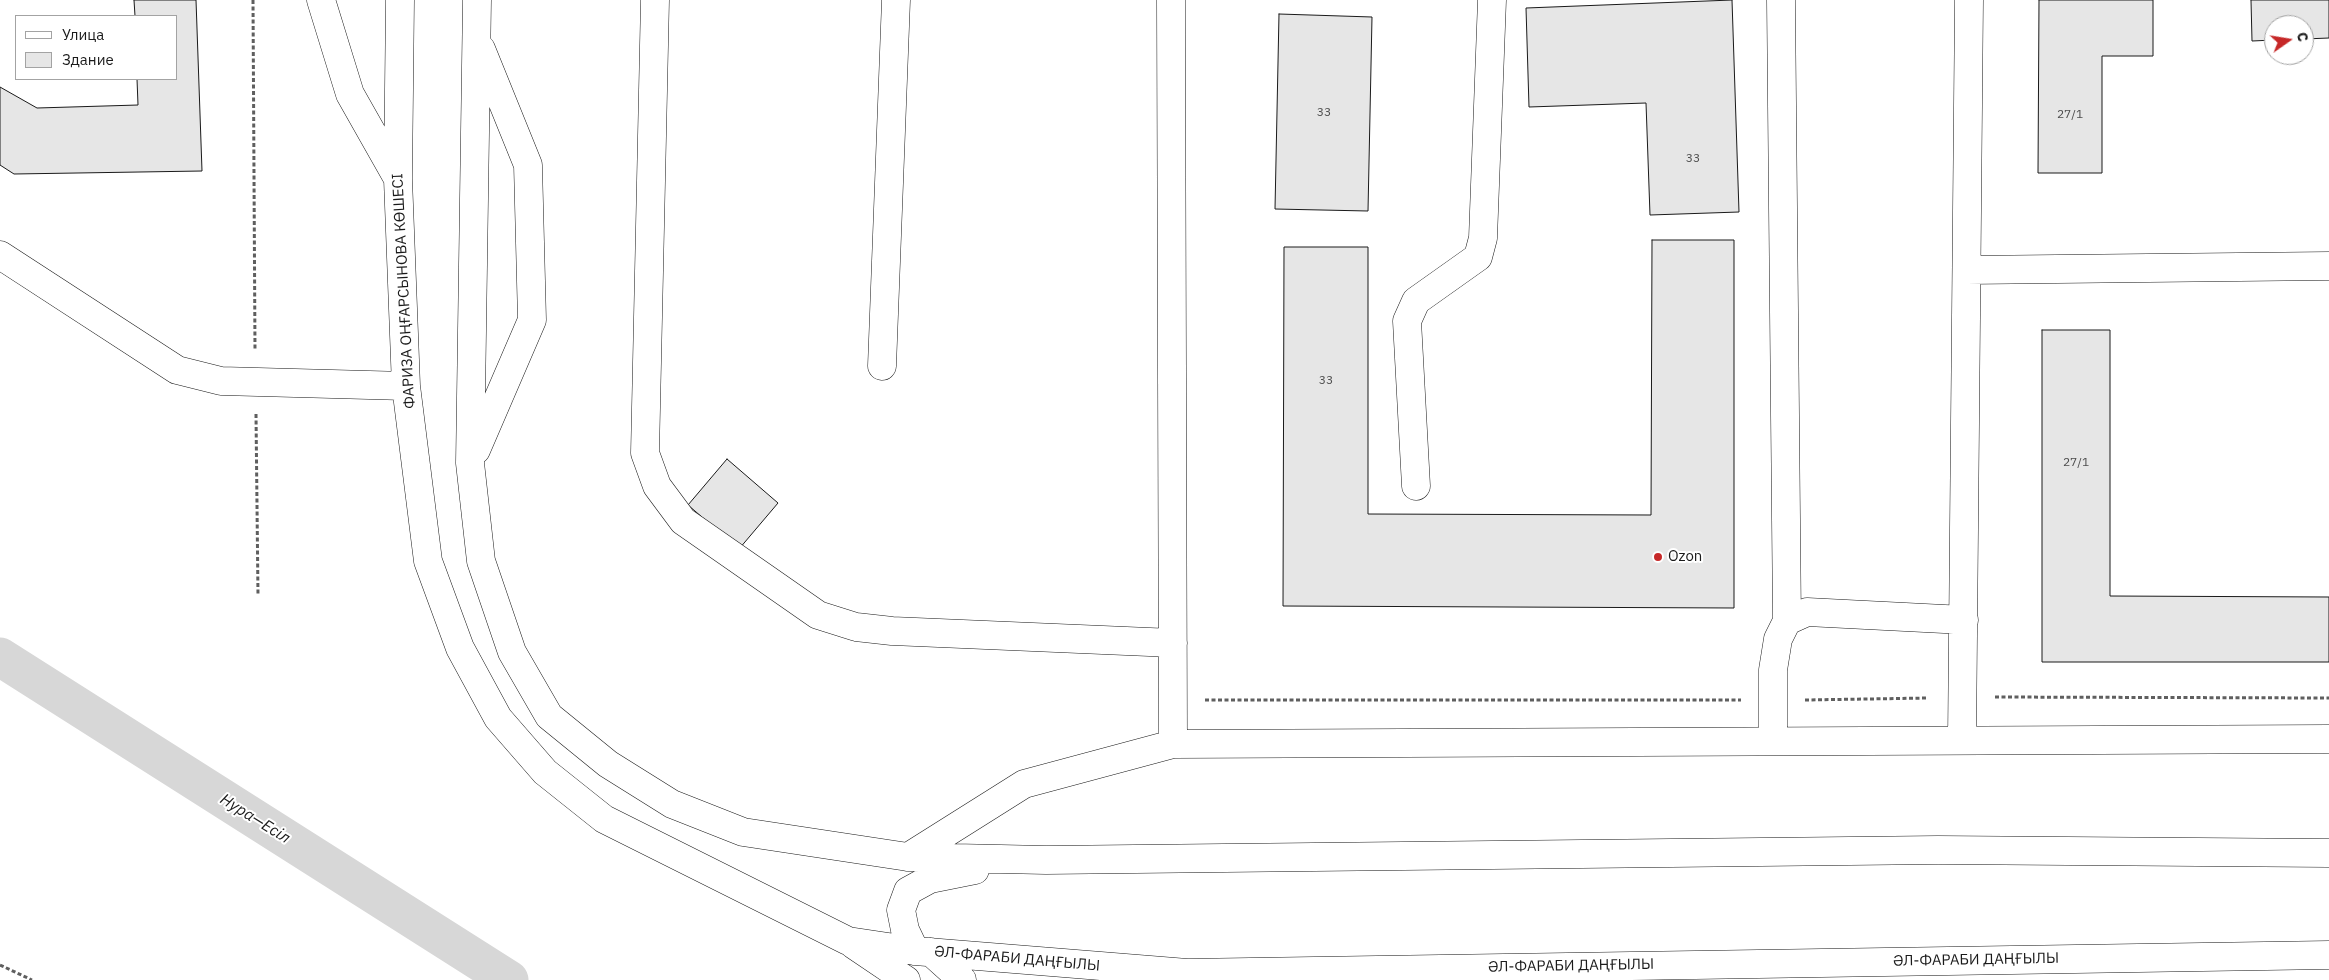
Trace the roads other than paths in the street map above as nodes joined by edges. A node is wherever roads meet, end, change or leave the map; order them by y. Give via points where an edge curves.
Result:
1 (321, 0) edge
2 (400, 0) edge
3 (655, 0) edge
4 (896, 0) edge
5 (1171, 0) edge
6 (1492, 0) edge
7 (1780, 0) edge
8 (1969, 0) edge
9 (479, 3) edge
10 (476, 38) junction
11 (398, 178) junction
12 (0, 255) edge
13 (2329, 266) edge
14 (1967, 270) junction
15 (882, 366) dead end
16 (406, 386) junction
17 (470, 463) junction
18 (1416, 486) dead end
19 (1964, 620) junction
20 (1787, 621) junction
21 (1173, 643) junction
22 (2329, 739) edge
23 (1962, 740) junction
24 (1773, 741) junction
25 (1173, 744) junction
26 (604, 819) joint
27 (2329, 853) edge
28 (908, 857) junction
29 (1046, 860) junction
30 (848, 941) junction
31 (923, 951) junction
32 (2329, 955) edge
33 (1341, 973) edge
34 (906, 980) edge
35 (962, 980) edge
36 (1297, 980) edge

1 - 11 street via 350,94
2 - 11 street, ФАРИЗА ОҢҒАРСЫНОВА КӨШЕСІ
3 - 21 street via 645,453 657,486 683,521 818,615 856,628
4 - 15 street
5 - 21 street
6 - 18 street via 1482,238 1478,257 1416,301 1407,322
7 - 20 street
8 - 14 street
9 - 10 street
10 - 17 street
10 - 17 street via 528,165 532,320
11 - 16 street, ФАРИЗА ОҢҒАРСЫНОВА КӨШЕСІ
12 - 16 street via 177,370 221,381
13 - 14 street
14 - 19 street
16 - 26 street, ФАРИЗА ОҢҒАРСЫНОВА КӨШЕСІ via 428,561 460,648 498,718 545,772
17 - 28 street via 481,561 512,652 549,716 608,764 672,804 743,832
19 - 20 street via 1807,612
19 - 23 street
20 - 24 street via 1778,639 1773,670
21 - 25 street
22 - 23 street
23 - 24 street
24 - 25 street
25 - 28 street via 1024,784
26 - 30 street, ӘЛ-ФАРАБИ ДАҢҒЫЛЫ
27 - 29 street via 1855,850
28 - 29 street
29 - 31 street via 930,879 908,891 901,910 905,930
30 - 31 street, ӘЛ-ФАРАБИ ДАҢҒЫЛЫ
30 - 34 street
31 - 33 street, ӘЛ-ФАРАБИ ДАҢҒЫЛЫ via 1187,973
31 - 35 street
32 - 33 street, ӘЛ-ФАРАБИ ДАҢҒЫЛЫ
33 - 36 street

